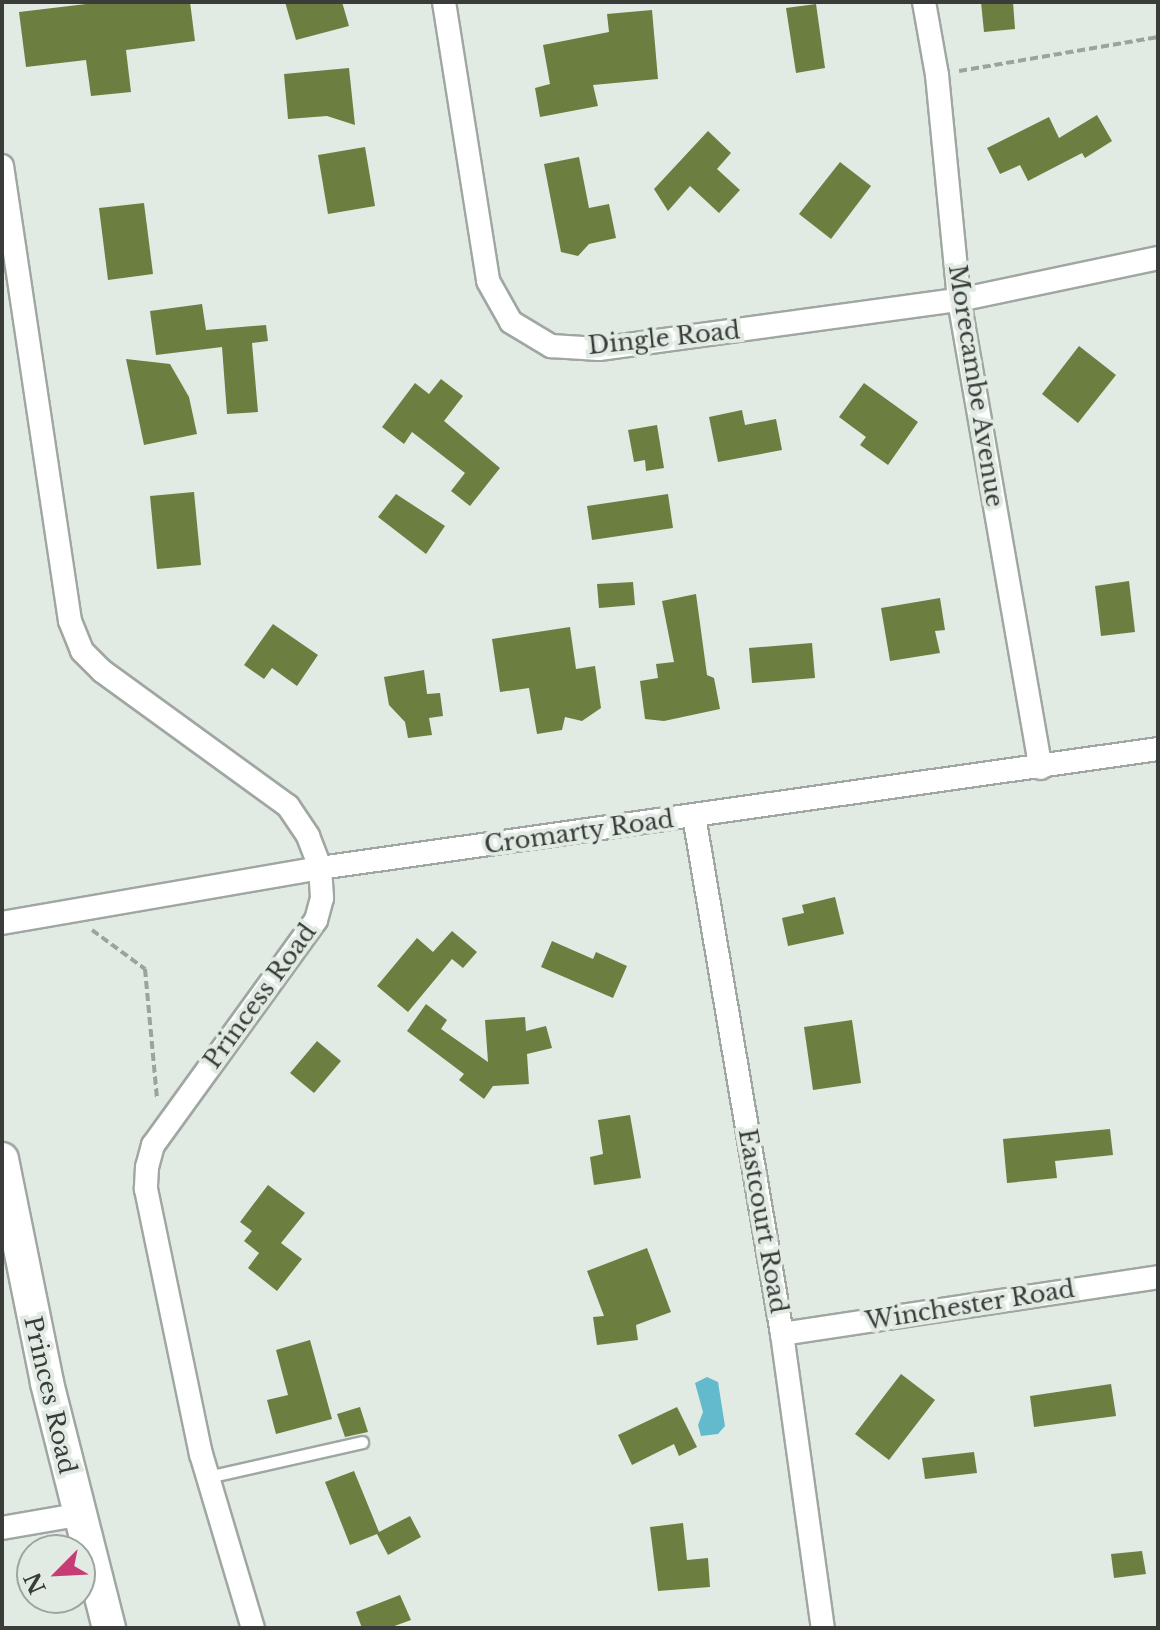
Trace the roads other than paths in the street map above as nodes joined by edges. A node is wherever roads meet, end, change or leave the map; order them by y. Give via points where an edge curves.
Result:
1 (444, 2) edge
2 (924, 2) edge
3 (2, 166) edge
4 (1158, 258) edge
5 (959, 300) junction
6 (1158, 749) edge
7 (1041, 768) junction
8 (694, 816) junction
9 (320, 868) junction
10 (2, 923) edge
11 (2, 1159) edge
12 (1158, 1277) edge
13 (782, 1334) junction
14 (362, 1442) dead end
15 (208, 1477) junction
16 (77, 1515) junction
17 (2, 1528) edge
18 (109, 1628) edge
19 (253, 1628) edge
20 (823, 1628) edge

1 - 5 street, Dingle Road via 488,281 511,322 551,346 599,349
2 - 5 street, Morecambe Avenue via 937,75
3 - 9 street, Princess Road via 70,621 82,651 288,806 308,836
4 - 5 street, Dingle Road
5 - 7 street, Morecambe Avenue
6 - 7 street, Cromarty Road
7 - 8 street, Cromarty Road
8 - 9 street, Cromarty Road
8 - 13 street, Eastcourt Road
9 - 10 street, Cromarty Road
9 - 15 street, Princess Road via 322,898 316,920 153,1145 147,1167 146,1189
11 - 16 main road, Princes Road
12 - 13 street, Winchester Road
13 - 20 street, Eastcourt Road
14 - 15 lane
15 - 19 street, Princess Road
16 - 17 street
16 - 18 main road, Princes Road

